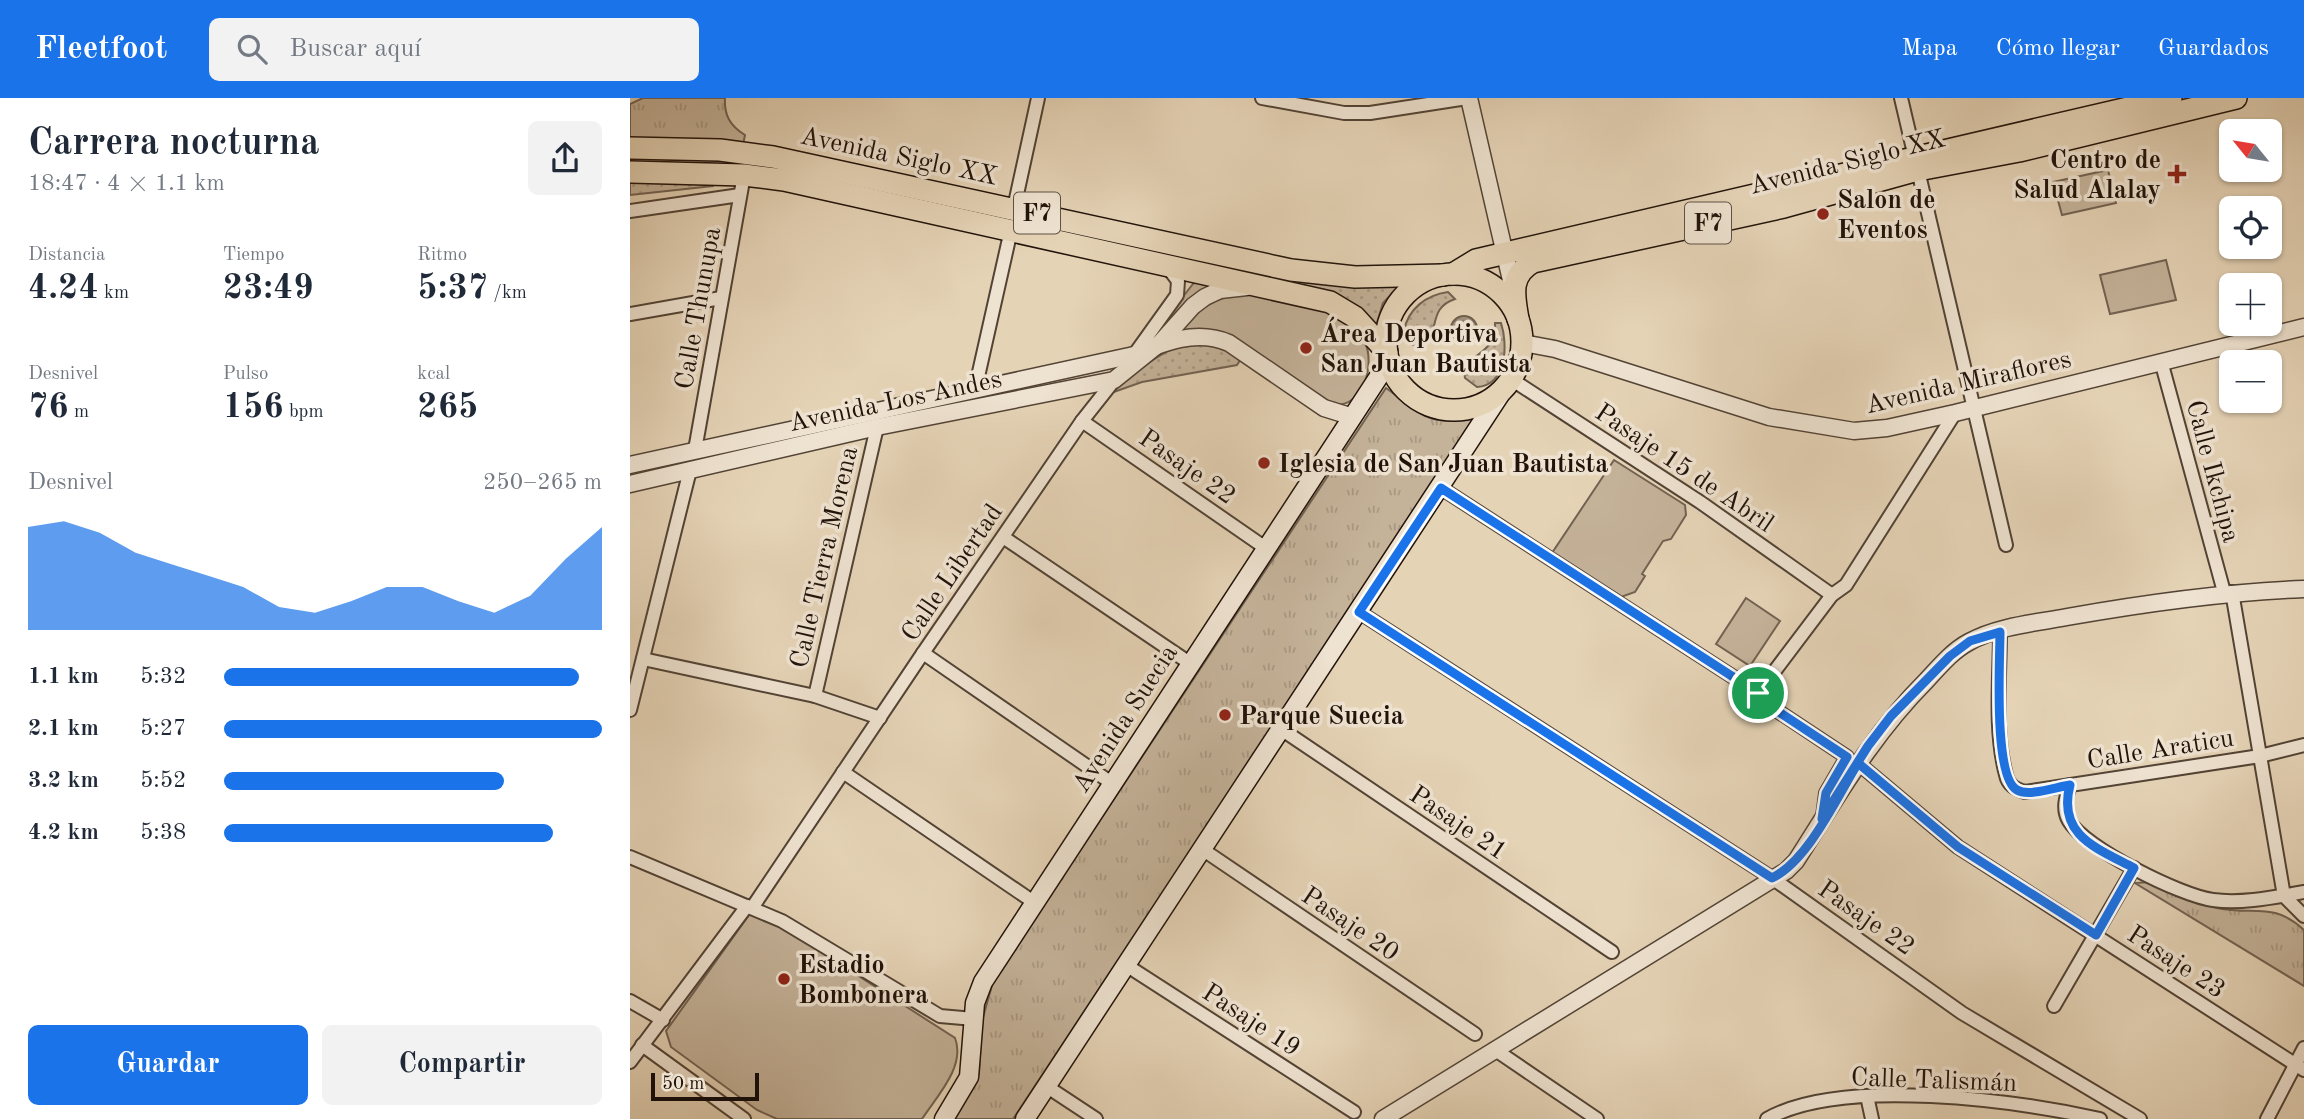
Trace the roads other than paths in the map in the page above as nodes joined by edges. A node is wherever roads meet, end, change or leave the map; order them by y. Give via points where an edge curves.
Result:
1 (1038, 98) edge
2 (1262, 98) edge
3 (1468, 98) edge
4 (1901, 98) edge
5 (2171, 98) edge
6 (2236, 98) edge
7 (630, 148) edge
8 (1916, 163) junction
9 (630, 172) edge
10 (742, 185) junction
11 (1014, 208) junction
12 (630, 211) edge
13 (1011, 230) junction
14 (1506, 253) junction
15 (1166, 265) junction
16 (1448, 275) junction
17 (1258, 286) junction
18 (1514, 292) junction
19 (721, 298) junction
20 (630, 314) edge
21 (1518, 319) junction
22 (2304, 327) edge
23 (1160, 343) junction
24 (1523, 343) junction
25 (1134, 355) junction
26 (1388, 357) junction
27 (2161, 361) junction
28 (1114, 380) junction
29 (1509, 381) junction
30 (975, 390) junction
31 (1973, 407) junction
32 (1955, 414) junction
33 (1353, 417) junction
34 (1082, 421) junction
35 (877, 427) junction
36 (695, 450) junction
37 (630, 466) edge
38 (690, 470) junction
39 (630, 484) edge
40 (1441, 488) junction
41 (1003, 537) junction
42 (2006, 545) dead end
43 (1267, 549) junction
44 (2304, 589) edge
45 (2228, 592) junction
46 (1832, 595) junction
47 (1359, 612) junction
48 (2000, 632) junction
49 (923, 653) junction
50 (643, 659) junction
51 (1191, 664) junction
52 (1758, 693) junction
53 (815, 696) junction
54 (630, 710) edge
55 (880, 718) junction
56 (1281, 729) junction
57 (2304, 745) edge
58 (2260, 756) junction
59 (1858, 763) junction
60 (843, 772) junction
61 (1113, 783) junction
62 (2070, 785) junction
63 (1822, 819) junction
64 (1202, 849) junction
65 (630, 857) edge
66 (2134, 868) junction
67 (1772, 878) junction
68 (2304, 892) edge
69 (2284, 896) junction
70 (1035, 902) junction
71 (749, 907) junction
72 (2304, 916) edge
73 (2096, 935) junction
74 (1612, 952) dead end
75 (1126, 965) junction
76 (630, 1001) edge
77 (2054, 1006) dead end
78 (974, 1019) junction
79 (663, 1020) junction
80 (1475, 1034) dead end
81 (642, 1045) junction
82 (2304, 1048) edge
83 (1494, 1049) junction
84 (630, 1062) edge
85 (2299, 1067) edge
86 (1046, 1086) junction
87 (1867, 1096) junction
88 (1354, 1112) dead end
89 (2052, 1114) edge
90 (744, 1119) edge
91 (944, 1119) edge
92 (1025, 1119) edge
93 (1096, 1119) edge
94 (1383, 1119) edge
95 (1597, 1119) edge
96 (1767, 1119) edge
97 (1872, 1119) edge
98 (2100, 1119) edge
99 (2140, 1119) edge
100 (2267, 1119) edge

1 - 11 street
2 - 3 street via 1343,113 1370,113
3 - 14 street
4 - 8 street
5 - 8 highway, Avenida Siglo XX / F7
6 - 8 highway, Avenida Siglo XX / F7 via 2019,151
7 - 11 highway, Avenida Siglo XX / F7 via 753,153
8 - 14 highway, Avenida Siglo XX / F7
8 - 18 highway, Avenida Siglo XX / F7 via 1784,207 1534,262 1517,276
8 - 31 street
9 - 10 highway, Avenida Siglo XX / F7
10 - 12 street
10 - 13 highway, Avenida Siglo XX / F7 via 784,180
10 - 19 street, Calle Thunupa
11 - 16 highway, Avenida Siglo XX / F7 via 1329,277
13 - 15 highway, Avenida Siglo XX / F7
13 - 30 street
14 - 16 highway, Avenida Siglo XX / F7 via 1476,260
14 - 18 street
15 - 17 highway, Avenida Siglo XX / F7
15 - 25 street, Calle Libertad via 1178,281 1177,295
16 - 21 highway, F7 via 1472,276 1493,286
16 - 26 highway, F7 via 1415,287 1400,301 1390,320
17 - 23 street, Avenida Los Andes via 1220,290 1205,298
17 - 26 highway, Avenida Siglo XX / F7 via 1344,309
18 - 21 highway, F7
19 - 20 street
19 - 36 street, Calle Thunupa
21 - 24 highway, F7
22 - 27 street, Avenida Miraflores
23 - 25 street, Avenida Los Andes
23 - 28 street, Avenida Los Andes
23 - 33 street, Avenida Los Andes via 1214,336 1324,408
24 - 29 highway
24 - 32 street, Avenida Miraflores via 1769,417 1821,428 1887,428
25 - 28 street, Calle Libertad
25 - 30 street, Avenida Los Andes
26 - 29 highway, F7 via 1411,395 1439,408 1479,405
26 - 33 main road, Avenida Suecia
27 - 31 street, Avenida Miraflores
27 - 45 street, Calle Ikchipa
28 - 34 street, Calle Libertad
28 - 35 street, Avenida Los Andes
29 - 40 main road
29 - 46 street, Pasaje 15 de Abril via 1700,502
30 - 36 street, Avenida Los Andes
31 - 32 street, Avenida Miraflores
31 - 42 street
32 - 46 street via 1846,585
33 - 43 main road, Avenida Suecia
34 - 41 street, Calle Libertad
34 - 43 street, Pasaje 22
35 - 38 street, Avenida Los Andes
35 - 53 street, Calle Tierra Morena
36 - 37 street, Avenida Los Andes
38 - 39 street, Avenida Los Andes
38 - 50 street
40 - 47 main road
40 - 52 street
41 - 49 street, Calle Libertad
41 - 51 street
43 - 51 main road, Avenida Suecia
44 - 45 street
45 - 48 street via 2099,611
45 - 58 street, Calle Ikchipa
46 - 52 street
47 - 56 main road
47 - 67 street, Pasaje 22
48 - 59 street via 1970,641 1950,656 1891,716
48 - 62 street, Calle Araticu via 2000,727 2006,775 2017,790 2025,792
49 - 55 street, Calle Libertad
49 - 61 street
50 - 53 street
50 - 54 street
51 - 61 main road, Avenida Suecia
52 - 63 street via 1764,702 1847,757 1826,793
53 - 55 street
55 - 60 street, Calle Libertad
56 - 64 main road
56 - 74 street, Pasaje 21
57 - 58 street, Calle Araticu
58 - 62 street, Calle Araticu
58 - 69 street, Calle Ikchipa
59 - 63 street
59 - 73 street, Pasaje 23 via 1958,847
60 - 70 street
60 - 71 street, Calle Libertad
61 - 70 main road, Avenida Suecia
62 - 66 street via 2065,804 2067,819 2076,831
63 - 67 street via 1796,861
64 - 75 main road
64 - 80 street, Pasaje 20
65 - 71 street
66 - 69 street via 2211,900
66 - 73 street
67 - 83 street
67 - 99 street, Pasaje 22 via 1962,1013
68 - 69 street
69 - 72 street
70 - 78 main road, Avenida Suecia via 983,982
71 - 78 street via 782,921 940,1016
71 - 79 street, Calle Libertad
73 - 77 street
73 - 85 street, Pasaje 23
75 - 86 main road
75 - 88 street, Pasaje 19
76 - 79 street
78 - 91 main road, Avenida Suecia via 969,1077
79 - 81 street, Calle Libertad
81 - 84 street, Calle Libertad
81 - 90 street
82 - 85 street
83 - 94 street
83 - 95 street
85 - 100 street
86 - 92 main road
86 - 93 street
87 - 89 street, Calle Talismán via 2005,1101
87 - 96 street, Calle Talismán via 1807,1104
87 - 97 street
89 - 98 street, Calle Talismán

